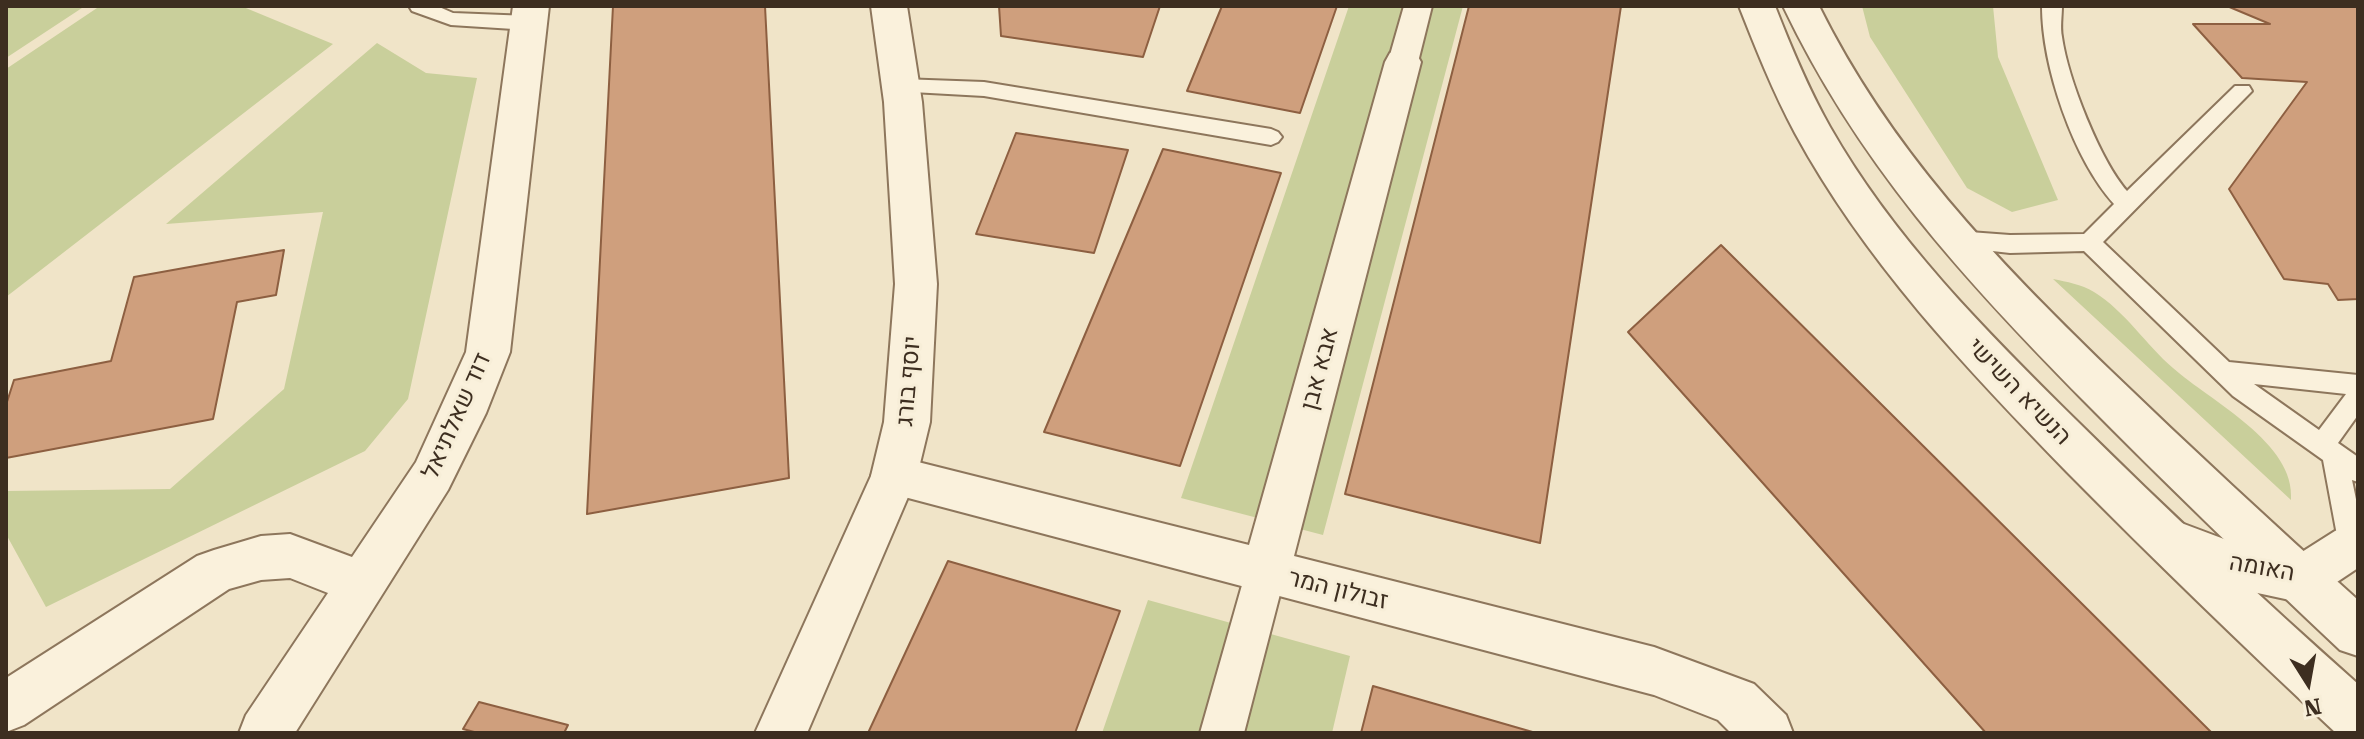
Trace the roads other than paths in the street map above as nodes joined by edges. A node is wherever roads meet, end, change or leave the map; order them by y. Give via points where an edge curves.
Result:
1 (419, 6) edge
2 (889, 6) edge
3 (1418, 6) edge
4 (1757, 6) edge
5 (1801, 6) edge
6 (2052, 6) edge
7 (530, 14) edge
8 (1403, 62) joint
9 (901, 86) junction
10 (2242, 91) dead end
11 (1271, 137) dead end
12 (2128, 206) junction
13 (1956, 240) junction
14 (2089, 242) junction
15 (2223, 371) junction
16 (2358, 385) edge
17 (2358, 396) edge
18 (2328, 450) junction
19 (2358, 471) edge
20 (894, 476) junction
21 (2162, 537) junction
22 (2355, 545) edge
23 (1266, 571) junction
24 (2299, 580) junction
25 (361, 586) junction
26 (2358, 633) edge
27 (6, 707) edge
28 (2358, 718) edge
29 (265, 733) edge
30 (781, 733) edge
31 (1222, 733) edge
32 (1767, 733) edge

1 - 7 lane via 451,19
2 - 9 street, יוסף בורג
3 - 8 street, אבא אבן
4 - 21 street, הנשיא השישי via 1824,150 1890,250 1998,372
5 - 13 street via 1854,105
6 - 12 lane via 2052,37 2072,105 2104,179
7 - 25 street, דוד שאלתיאל via 488,352 432,476
8 - 23 street, אבא אבן
9 - 11 lane via 984,89
9 - 20 street, יוסף בורג via 916,284 907,422
10 - 12 lane
12 - 14 lane
13 - 14 lane
13 - 24 street
14 - 15 lane
15 - 16 lane
15 - 18 lane
17 - 18 lane
18 - 19 lane
18 - 22 lane
20 - 23 street, זבולון המר
20 - 30 street, יוסף בורג
21 - 24 street, האומה via 2215,559
21 - 28 street, הנשיא השישי
22 - 24 street, האומה
23 - 31 street, אבא אבן
23 - 32 street, זבולון המר via 1654,671 1736,702
24 - 26 street
25 - 27 street via 289,556 214,572
25 - 29 street, דוד שאלתיאל

